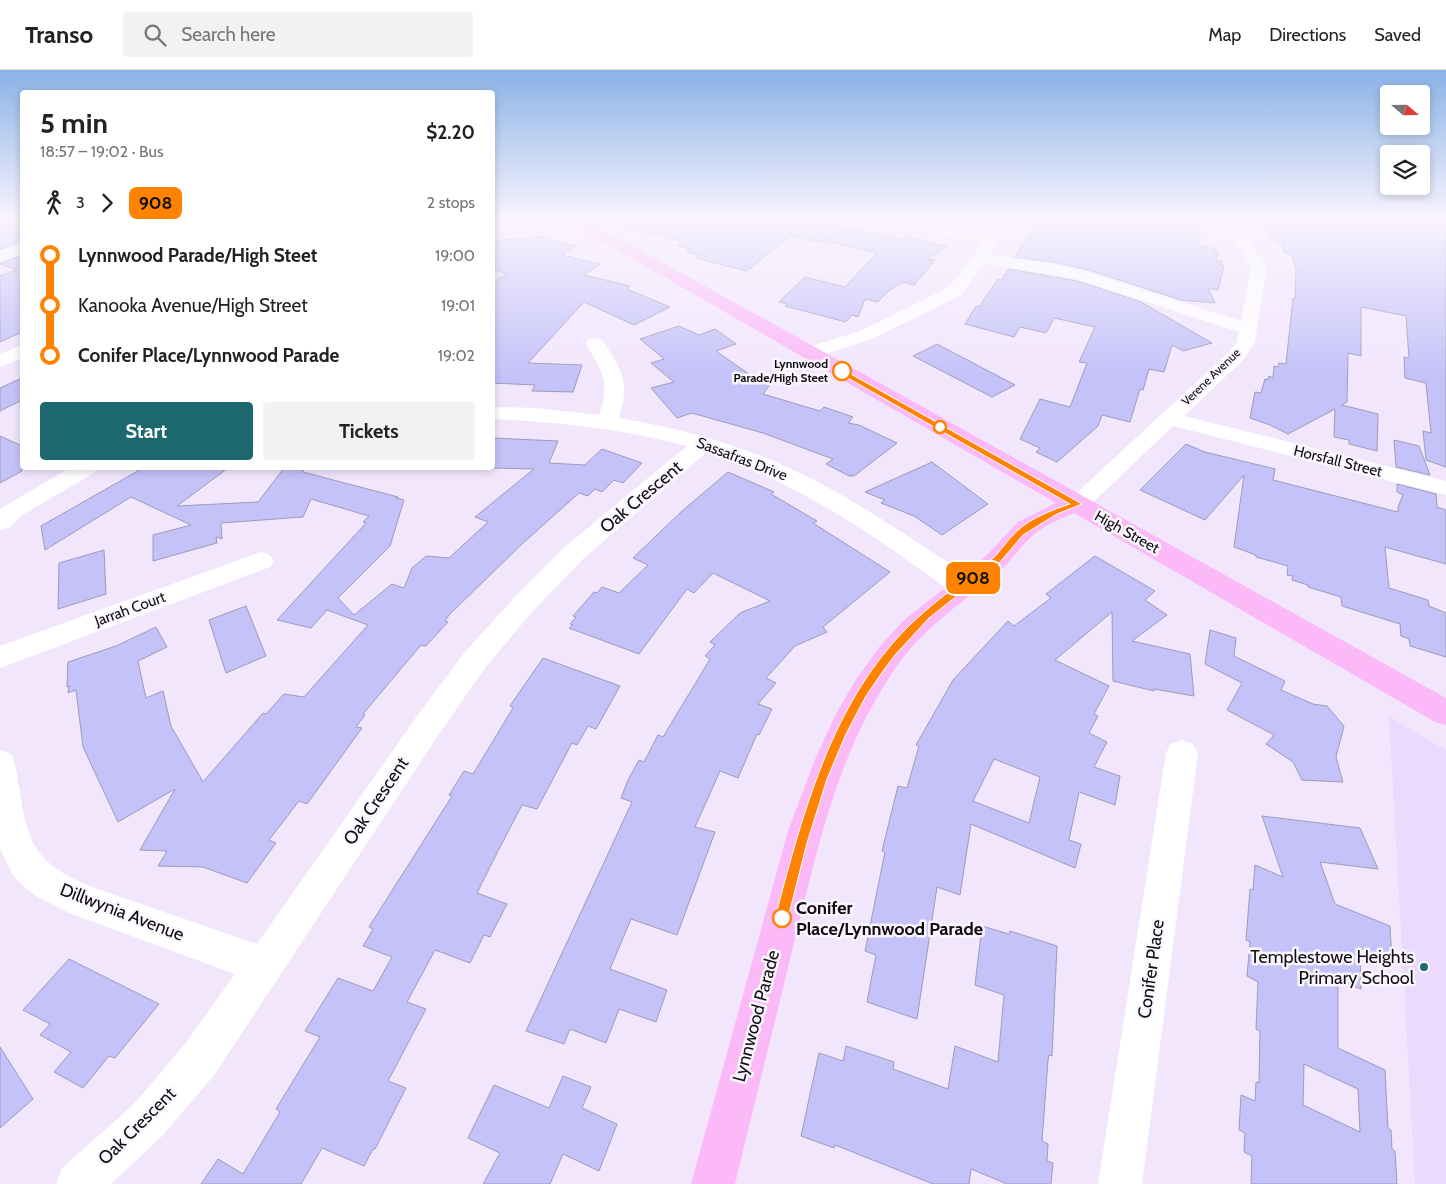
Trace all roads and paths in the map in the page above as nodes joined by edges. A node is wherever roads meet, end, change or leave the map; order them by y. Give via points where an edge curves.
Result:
1 (664, 270) edge
2 (971, 270) edge
3 (1052, 270) edge
4 (1259, 270) edge
5 (1249, 329) junction
6 (595, 344) dead end
7 (20, 352) edge
8 (817, 357) junction
9 (0, 361) edge
10 (495, 414) edge
11 (1172, 414) junction
12 (607, 422) junction
13 (703, 444) junction
14 (83, 470) edge
15 (1446, 488) edge
16 (1078, 504) junction
17 (0, 522) edge
18 (261, 561) dead end
19 (962, 586) junction
20 (0, 658) edge
21 (1446, 713) edge
22 (1182, 753) dead end
23 (0, 764) edge
24 (264, 966) junction
25 (78, 1184) edge
26 (713, 1184) edge
27 (1120, 1184) edge

1 - 8 main road, High Street
2 - 8 street via 954,291
3 - 5 street via 1095,279
4 - 5 street, Verene Avenue
5 - 11 street, Verene Avenue via 1246,342 1237,355
6 - 12 street via 617,383
7 - 9 street
8 - 16 main road, High Street
10 - 12 street, Sassafras Drive
11 - 15 street, Horsfall Street via 1207,430
11 - 16 street, Verene Avenue
12 - 13 street, Sassafras Drive
13 - 19 street, Sassafras Drive via 775,470 823,494
13 - 24 street, Oak Crescent via 575,552 523,604 475,660
14 - 17 street via 14,510
16 - 19 main road, Lynnwood Parade via 1070,522 1051,536 998,559
16 - 21 main road, High Street
18 - 20 street, Jarrah Court
19 - 26 main road, Lynnwood Parade via 925,616 891,652 862,693 840,733 801,843
22 - 27 street, Conifer Place
23 - 24 street, Dillwynia Avenue via 11,831 24,862 46,882 82,900
24 - 25 street, Oak Crescent via 200,1059 148,1120

